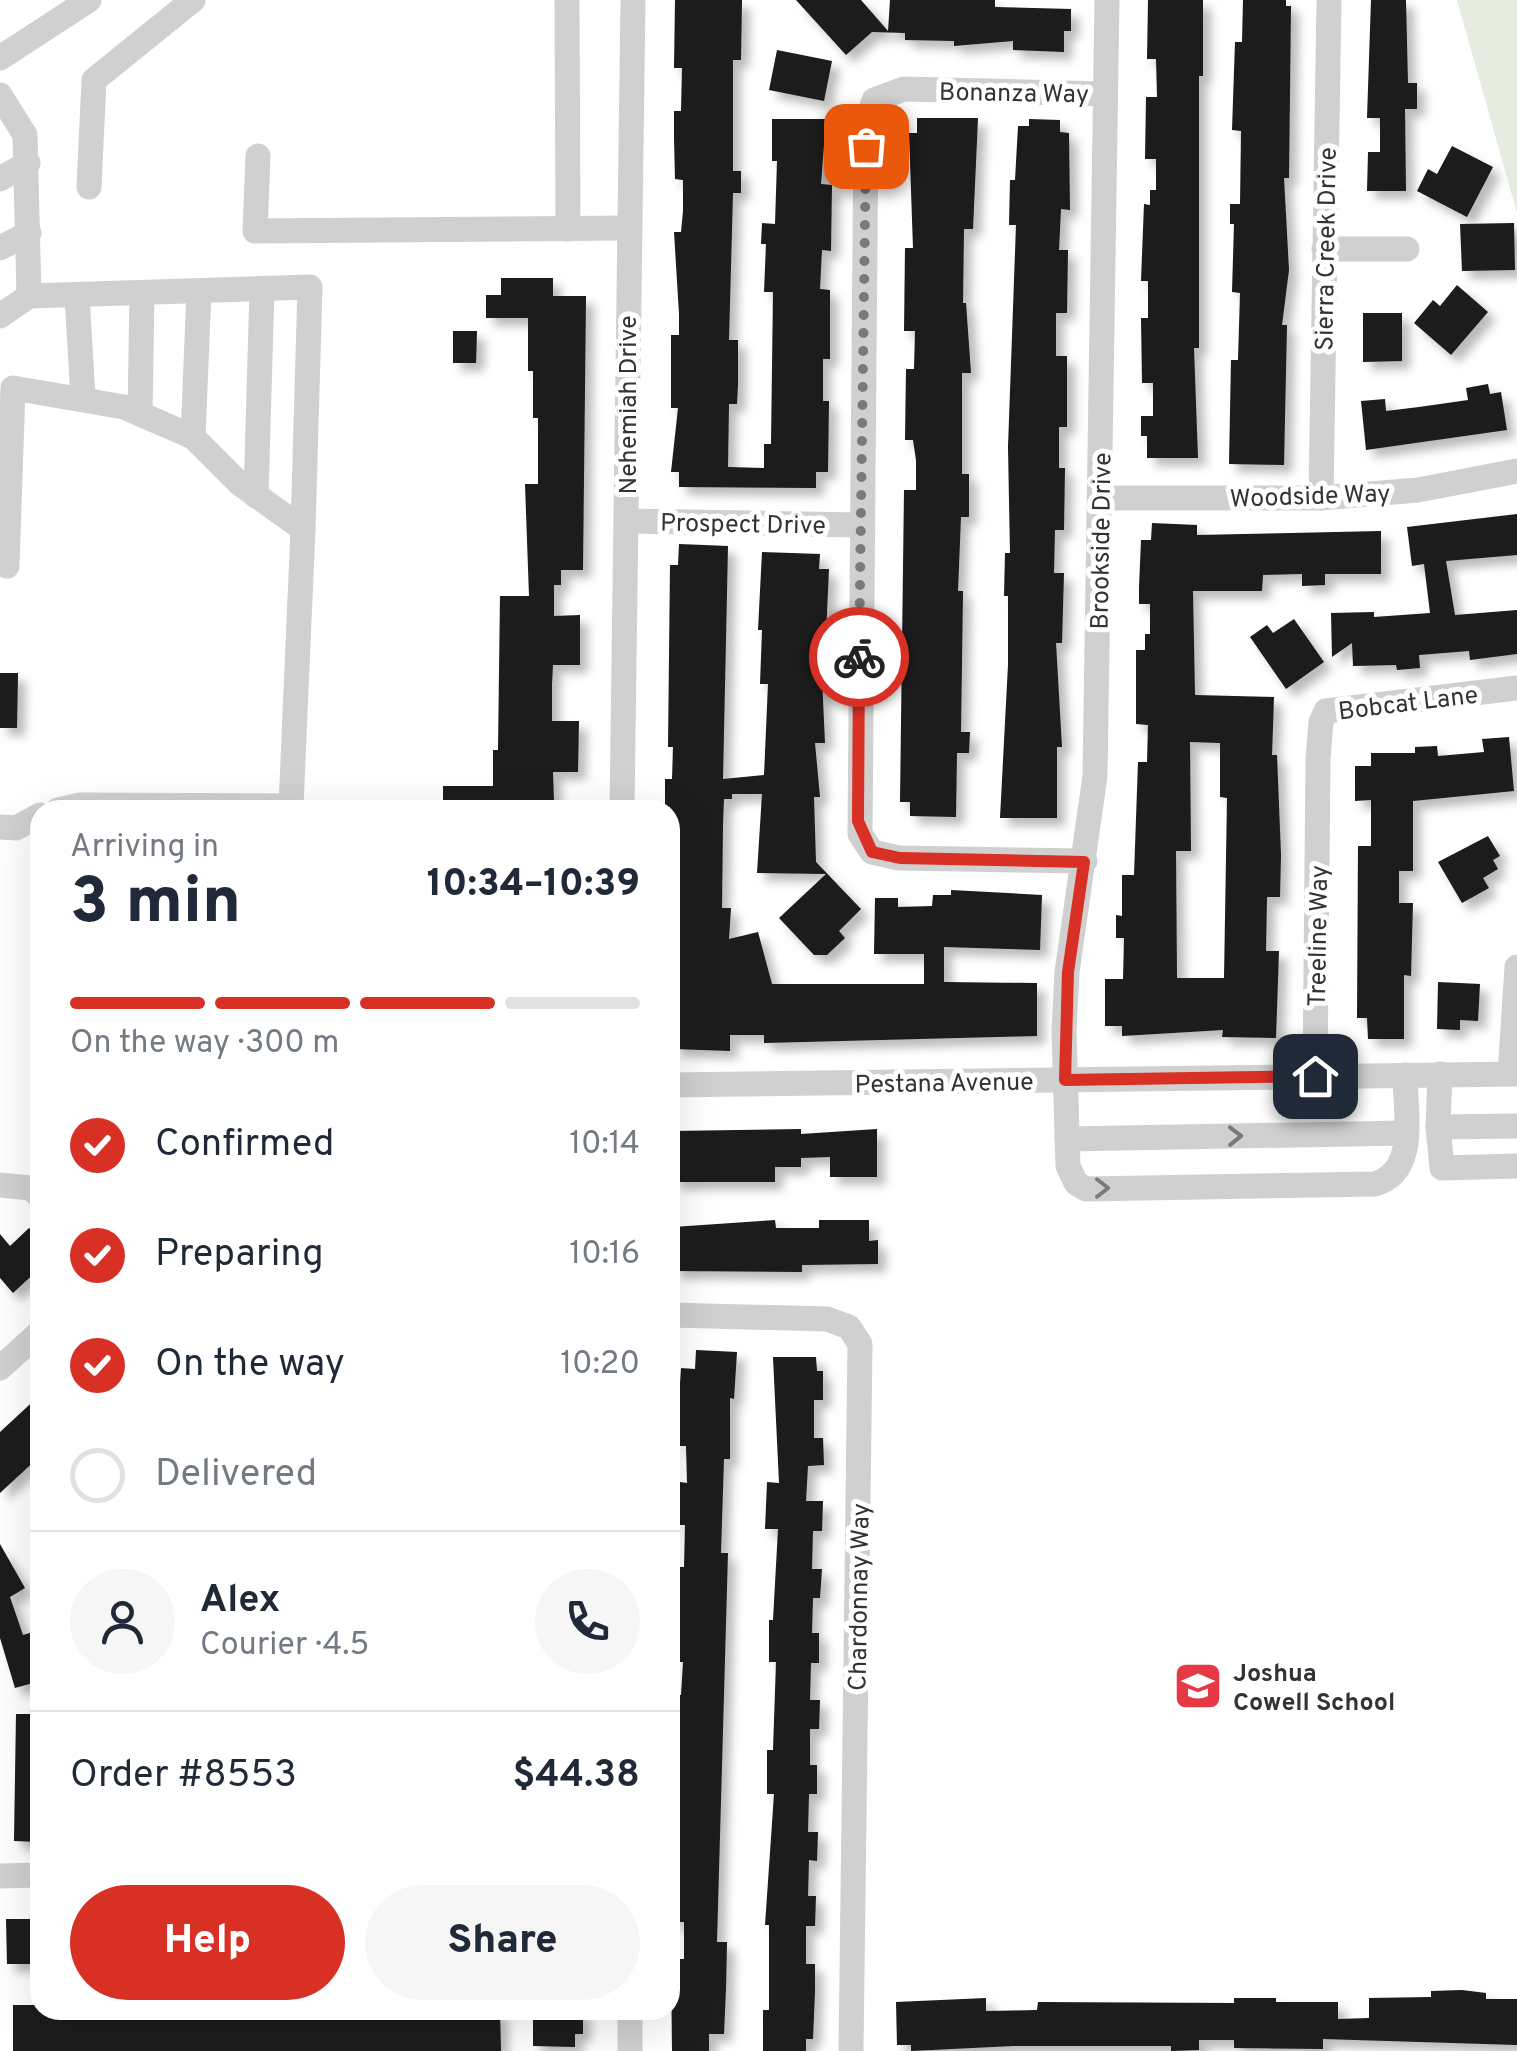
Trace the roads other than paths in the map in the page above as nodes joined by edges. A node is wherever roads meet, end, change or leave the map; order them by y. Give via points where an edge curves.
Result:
1 (89, 0) edge
2 (192, 0) edge
3 (567, 0) edge
4 (633, 0) edge
5 (1107, 0) edge
6 (1328, 0) edge
7 (0, 58) edge
8 (1105, 94) junction
9 (0, 95) edge
10 (258, 156) dead end
11 (28, 164) junction
12 (0, 179) edge
13 (88, 187) dead end
14 (628, 228) junction
15 (568, 229) junction
16 (29, 233) junction
17 (0, 248) edge
18 (1324, 249) junction
19 (1408, 249) dead end
20 (262, 288) junction
21 (199, 290) junction
22 (142, 293) junction
23 (77, 295) junction
24 (29, 296) junction
25 (0, 316) edge
26 (4, 385) edge
27 (83, 398) junction
28 (140, 414) junction
29 (193, 437) junction
30 (1517, 471) edge
31 (256, 496) junction
32 (1102, 498) junction
33 (1321, 498) junction
34 (627, 521) junction
35 (860, 525) junction
36 (303, 530) junction
37 (7, 566) dead end
38 (1517, 688) edge
39 (1318, 797) joint
40 (291, 800) edge
41 (622, 800) edge
42 (30, 820) edge
43 (0, 827) edge
44 (1084, 862) junction
45 (1517, 967) edge
46 (1440, 1074) junction
47 (1514, 1074) edge
48 (1405, 1075) junction
49 (1315, 1076) junction
50 (1065, 1080) junction
51 (680, 1086) edge
52 (1517, 1126) edge
53 (1438, 1127) junction
54 (1405, 1134) junction
55 (1067, 1139) junction
56 (1517, 1166) edge
57 (0, 1185) edge
58 (30, 1188) edge
59 (680, 1314) edge
60 (30, 1341) edge
61 (0, 1368) edge
62 (30, 1874) edge
63 (0, 1876) edge
64 (630, 2020) edge
65 (630, 2051) edge
66 (851, 2051) edge

1 - 7 street
2 - 13 street via 94,80
3 - 15 street
4 - 14 street, Nehemiah Drive
5 - 8 street, Brookside Drive
6 - 18 street, Sierra Creek Drive
8 - 32 street, Brookside Drive
8 - 35 street, Bonanza Way via 904,89 874,100 866,123
9 - 11 street via 25,135
10 - 15 street via 254,231
11 - 12 street
11 - 16 street
14 - 15 street
14 - 34 street, Nehemiah Drive
16 - 17 street
16 - 24 street
18 - 19 street
18 - 33 street, Sierra Creek Drive
20 - 21 street
20 - 31 street
20 - 36 street via 310,287
21 - 22 street
21 - 29 street
22 - 23 street
22 - 28 street
23 - 24 street
23 - 27 street
24 - 25 street
26 - 27 street
26 - 37 street
27 - 28 street
28 - 29 street
29 - 31 street
30 - 33 street, Woodside Way via 1418,490
31 - 36 street
32 - 33 street, Woodside Way
32 - 44 street, Brookside Drive via 1095,776
34 - 35 street, Prospect Drive
34 - 41 street, Nehemiah Drive
35 - 44 street via 858,821 872,852
36 - 40 street
38 - 39 street, Bobcat Lane via 1326,711
39 - 49 street, Treeline Way
42 - 43 street
44 - 50 street, Brookside Drive via 1068,972
45 - 47 street
46 - 47 street, Pestana Avenue
46 - 48 street, Pestana Avenue
46 - 53 street
48 - 49 street, Pestana Avenue
48 - 54 street
49 - 50 street, Pestana Avenue
50 - 51 street, Pestana Avenue
50 - 55 street, Brookside Drive
52 - 53 street
53 - 56 street via 1442,1168
55 -> 54 street
55 -> 54 street, Brookside Drive via 1068,1166 1086,1189 1375,1184 1397,1173
57 - 58 street
59 - 66 street, Chardonnay Way via 826,1320 849,1327 860,1344
60 - 61 street
62 - 63 street
64 - 65 street

